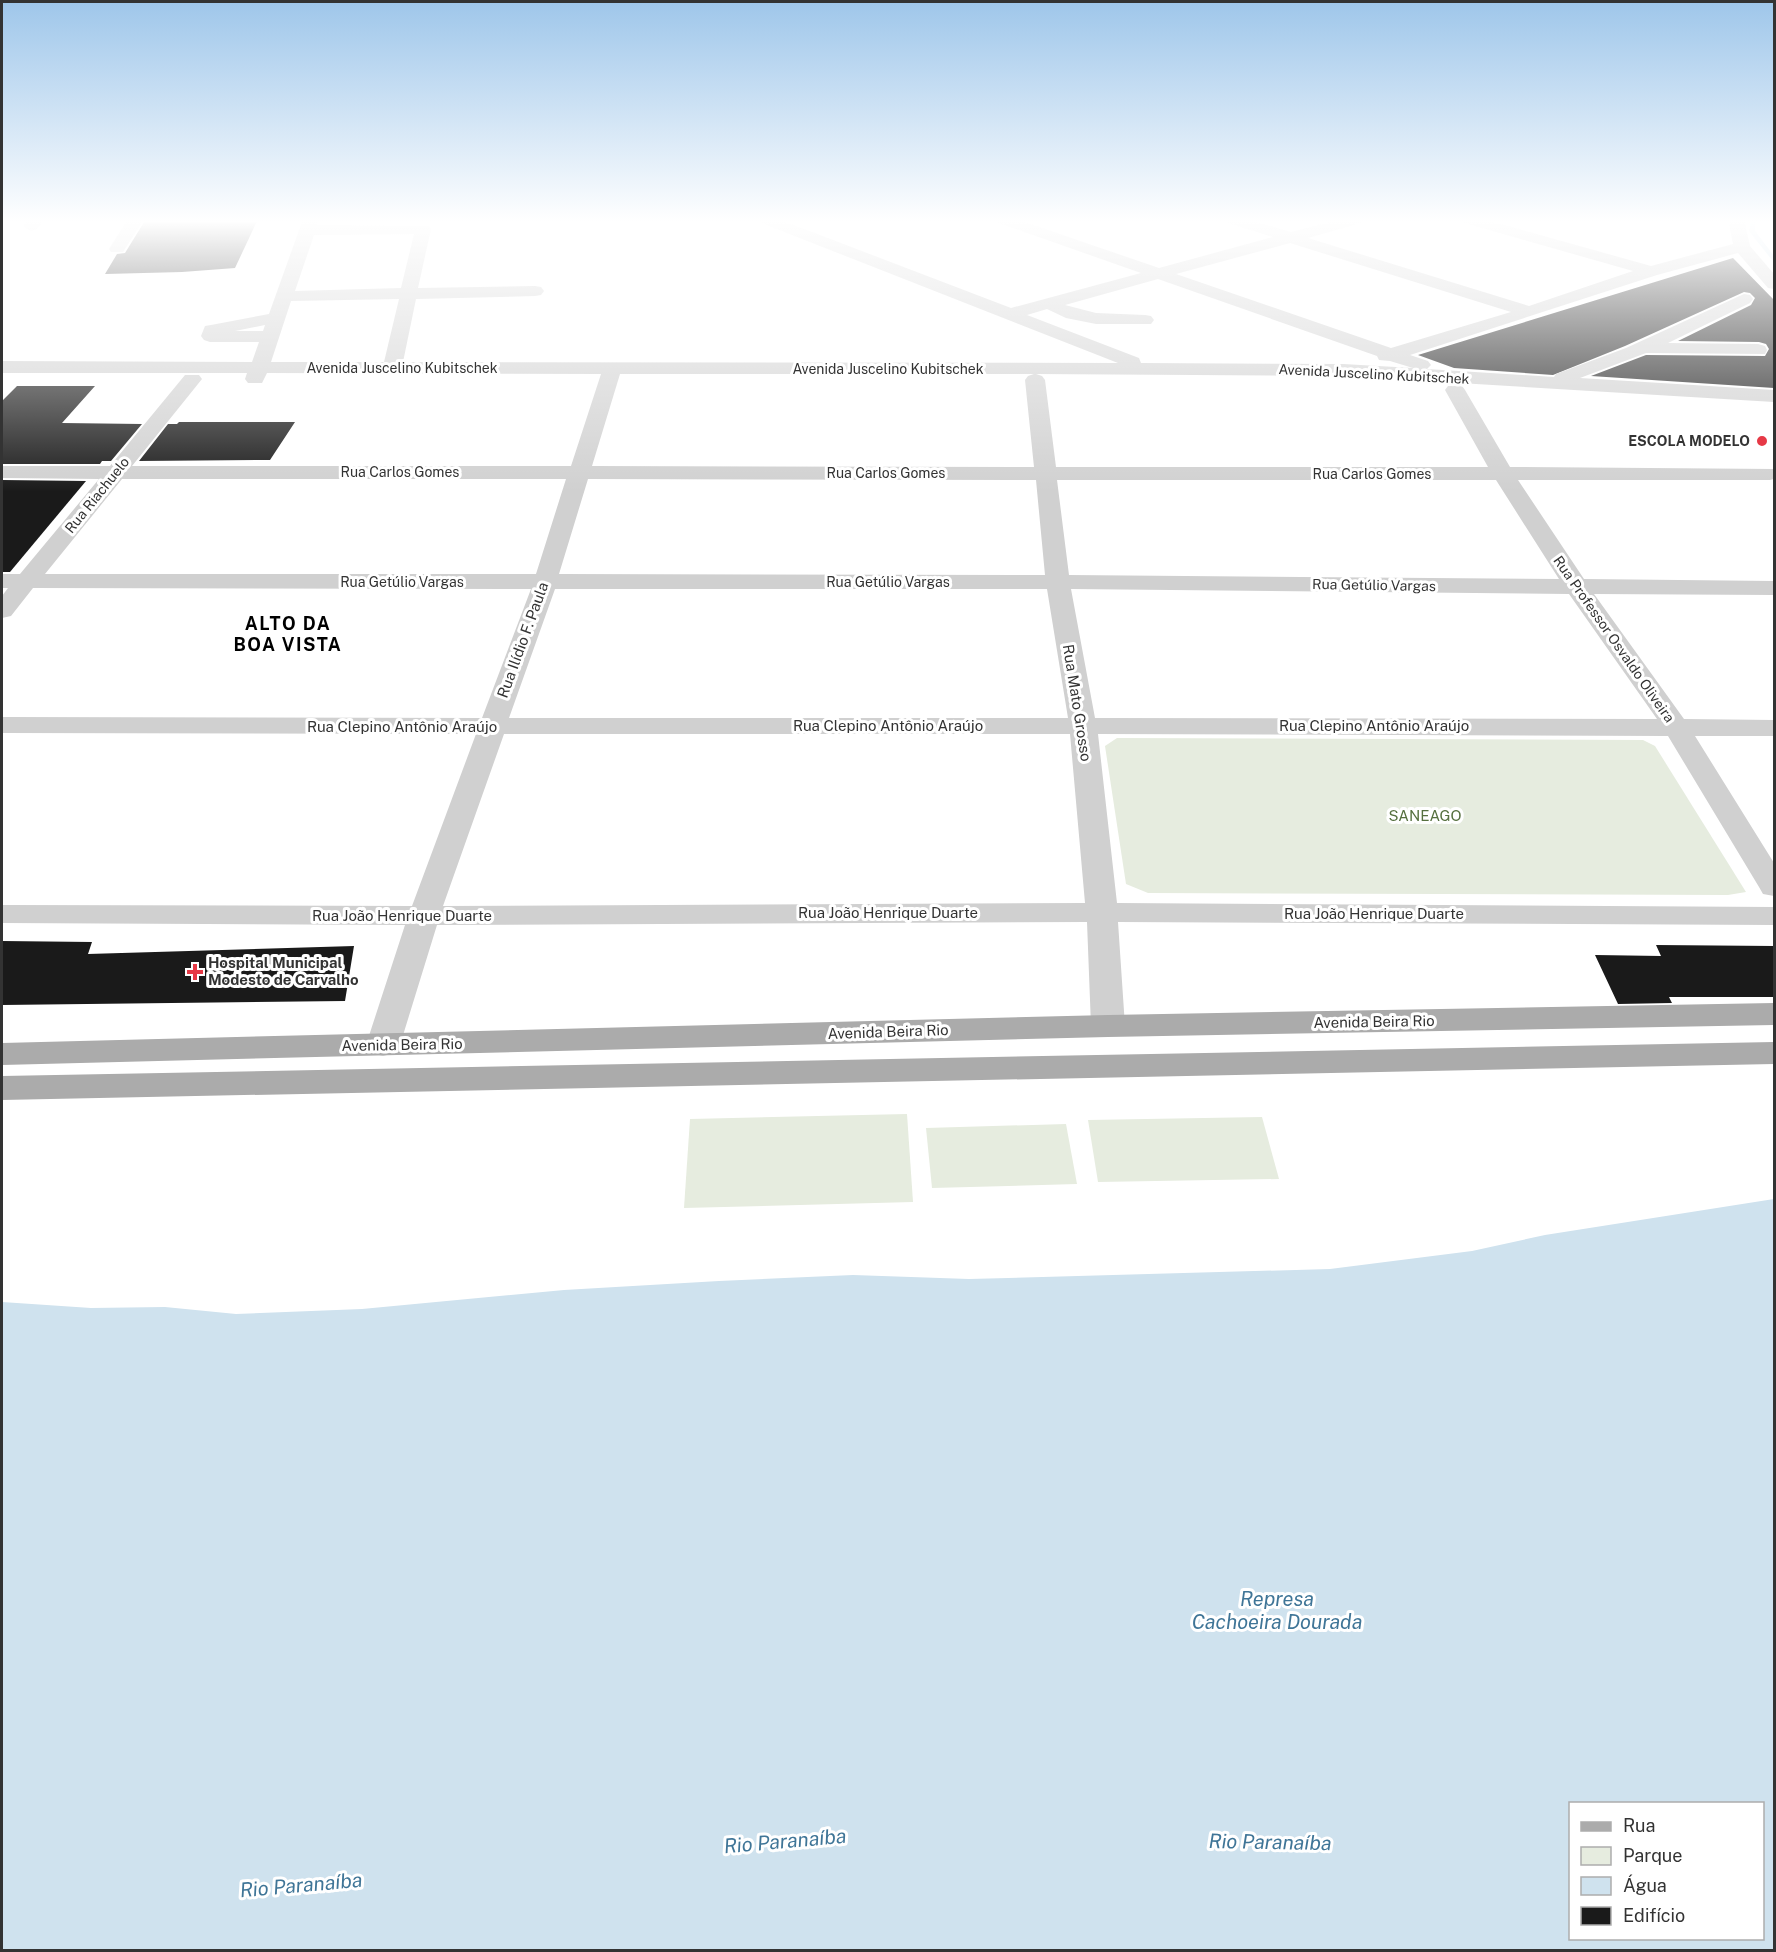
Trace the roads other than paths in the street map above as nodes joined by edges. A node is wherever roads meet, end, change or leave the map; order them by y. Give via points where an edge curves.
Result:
1 (279, 310) edge
2 (405, 310) edge
3 (995, 310) edge
4 (1026, 310) edge
5 (1063, 310) edge
6 (1264, 310) edge
7 (1523, 310) edge
8 (1535, 310) edge
9 (1721, 310) edge
10 (1529, 312) junction
11 (1007, 315) junction
12 (276, 318) junction
13 (1145, 320) dead end
14 (270, 338) junction
15 (1644, 348) junction
16 (1758, 350) dead end
17 (2, 354) edge
18 (228, 354) dead end
19 (1392, 354) junction
20 (2, 367) edge
21 (1344, 370) junction
22 (403, 371) junction
23 (257, 373) junction
24 (610, 374) junction
25 (929, 374) junction
26 (1151, 375) junction
27 (2, 378) edge
28 (192, 379) junction
29 (1035, 380) junction
30 (1547, 383) junction
31 (1454, 384) junction
32 (1774, 396) edge
33 (1774, 408) edge
34 (580, 471) junction
35 (2, 472) edge
36 (113, 473) junction
37 (1045, 474) junction
38 (1503, 474) junction
39 (1770, 474) dead end
40 (2, 581) edge
41 (28, 581) junction
42 (545, 582) junction
43 (1058, 582) junction
44 (1576, 586) junction
45 (1774, 588) edge
46 (2, 611) edge
47 (2, 725) edge
48 (1083, 725) junction
49 (1676, 727) junction
50 (491, 728) junction
51 (1774, 728) edge
52 (1774, 887) edge
53 (1102, 912) junction
54 (2, 914) edge
55 (424, 916) junction
56 (1774, 916) edge
57 (1774, 1014) edge
58 (1108, 1026) junction
59 (383, 1046) junction
60 (1774, 1053) edge
61 (2, 1054) edge
62 (2, 1088) edge

1 - 12 street
2 - 22 street via 398,335
3 - 11 street
4 - 11 street
5 - 13 street via 1089,318
6 - 19 street
7 - 10 street
8 - 10 street
9 - 15 street
10 - 19 street
11 - 26 street
12 - 14 street
12 - 14 street via 211,330 210,336
14 - 23 street
15 - 16 street
15 - 30 street
17 - 18 street
19 - 21 street
19 - 31 street
20 - 23 street, Avenida Juscelino Kubitschek
21 - 26 street, Avenida Juscelino Kubitschek
21 - 31 street, Avenida Juscelino Kubitschek
22 - 23 street, Avenida Juscelino Kubitschek
22 - 24 street, Avenida Juscelino Kubitschek
23 - 28 street, Avenida Juscelino Kubitschek
24 - 25 street, Avenida Juscelino Kubitschek
24 - 34 street, Rua Ilídio F. Paula
25 - 26 street, Avenida Juscelino Kubitschek
25 - 29 street, Avenida Juscelino Kubitschek
26 - 29 street, Avenida Juscelino Kubitschek
26 - 31 street, Avenida Juscelino Kubitschek
27 - 28 street, Avenida Juscelino Kubitschek
28 - 36 street, Rua Riachuelo
29 - 37 street, Rua Mato Grosso
30 - 31 street, Avenida Juscelino Kubitschek
30 - 32 street, Avenida Juscelino Kubitschek
31 - 33 street, Avenida Juscelino Kubitschek
31 - 38 street, Rua Professor Osvaldo Oliveira
34 - 36 street, Rua Carlos Gomes
34 - 37 street, Rua Carlos Gomes
34 - 42 street, Rua Ilídio F. Paula
35 - 36 street, Rua Carlos Gomes
36 - 41 street, Rua Riachuelo
37 - 38 street, Rua Carlos Gomes
37 - 43 street, Rua Mato Grosso
38 - 39 street, Rua Carlos Gomes
38 - 44 street, Rua Professor Osvaldo Oliveira
40 - 41 street, Rua Getúlio Vargas
41 - 42 street, Rua Getúlio Vargas
41 - 46 street, Rua Riachuelo
42 - 43 street, Rua Getúlio Vargas
42 - 50 street, Rua Ilídio F. Paula
43 - 44 street, Rua Getúlio Vargas
43 - 48 street, Rua Mato Grosso
44 - 45 street, Rua Getúlio Vargas
44 - 49 street, Rua Professor Osvaldo Oliveira
47 - 50 street, Rua Clepino Antônio Araújo
48 - 49 street, Rua Clepino Antônio Araújo
48 - 50 street, Rua Clepino Antônio Araújo
48 - 53 street, Rua Mato Grosso
49 - 51 street, Rua Clepino Antônio Araújo
49 - 52 street, Rua Professor Osvaldo Oliveira
50 - 55 street, Rua Ilídio F. Paula
53 - 55 street, Rua João Henrique Duarte
53 - 56 street, Rua João Henrique Duarte
53 - 58 street, Rua Mato Grosso
54 - 55 street, Rua João Henrique Duarte
55 - 59 street, Rua Ilídio F. Paula
57 - 58 main road, Avenida Beira Rio
58 - 59 main road, Avenida Beira Rio
59 - 61 main road, Avenida Beira Rio
60 - 62 main road

